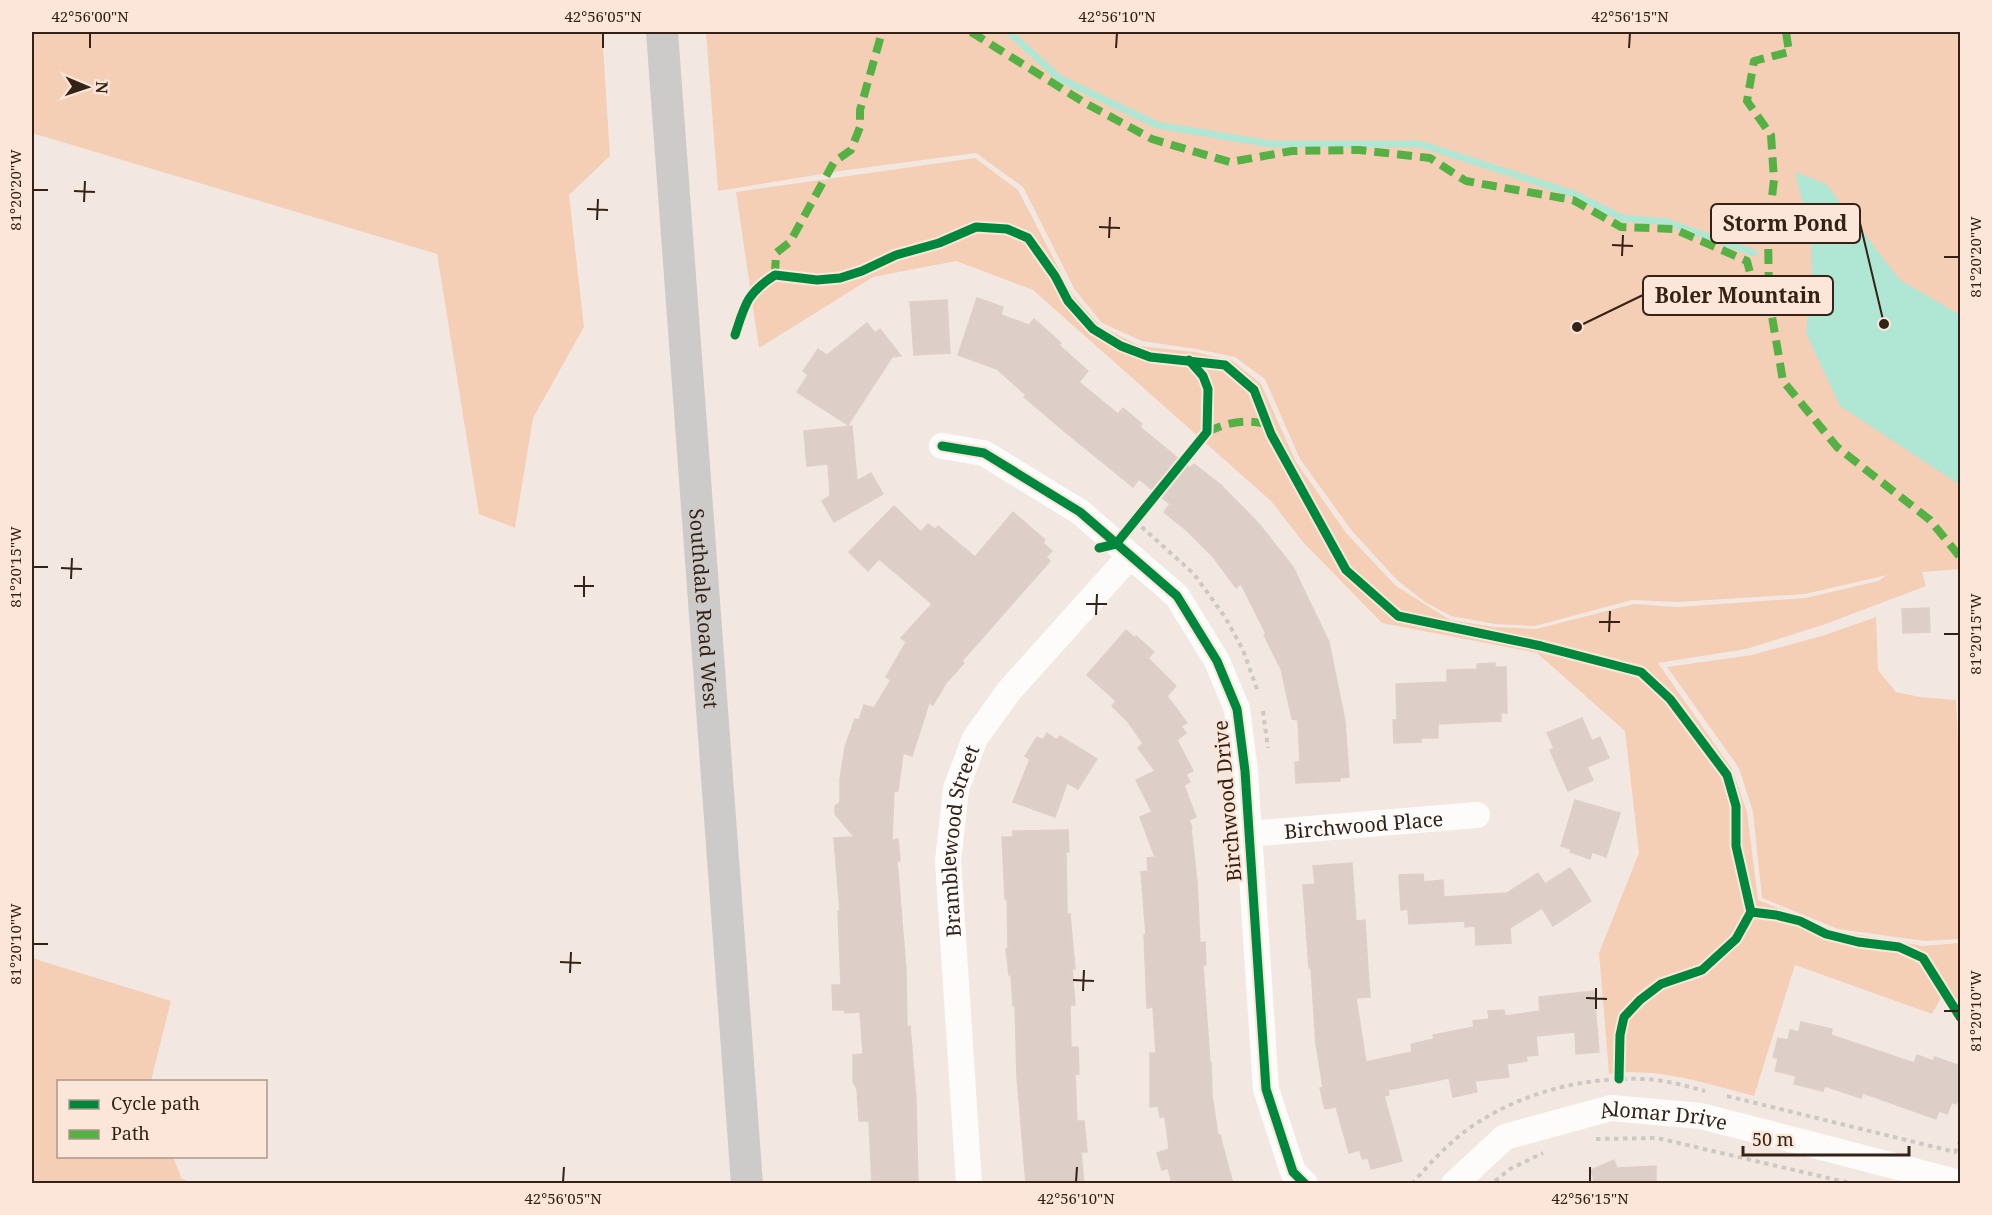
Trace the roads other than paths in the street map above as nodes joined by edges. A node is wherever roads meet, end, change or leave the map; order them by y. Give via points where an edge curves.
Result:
1 (662, 32) edge
2 (942, 446) dead end
3 (1130, 556) junction
4 (1477, 815) dead end
5 (1248, 834) junction
6 (1960, 1183) edge
7 (747, 1184) edge
8 (969, 1184) edge
9 (1305, 1184) edge
10 (1454, 1184) edge

1 - 7 main road, Southdale Road West
2 - 3 street, Birchwood Drive via 984,453 1080,512
3 - 5 street, Birchwood Drive via 1177,596 1225,680 1237,709
3 - 8 street, Bramblewood Street via 1009,691 975,738 956,789 948,861
4 - 5 street, Birchwood Place
5 - 9 street, Birchwood Drive via 1266,1089 1293,1172
6 - 10 street, Alomar Drive via 1701,1116 1611,1108 1505,1137

